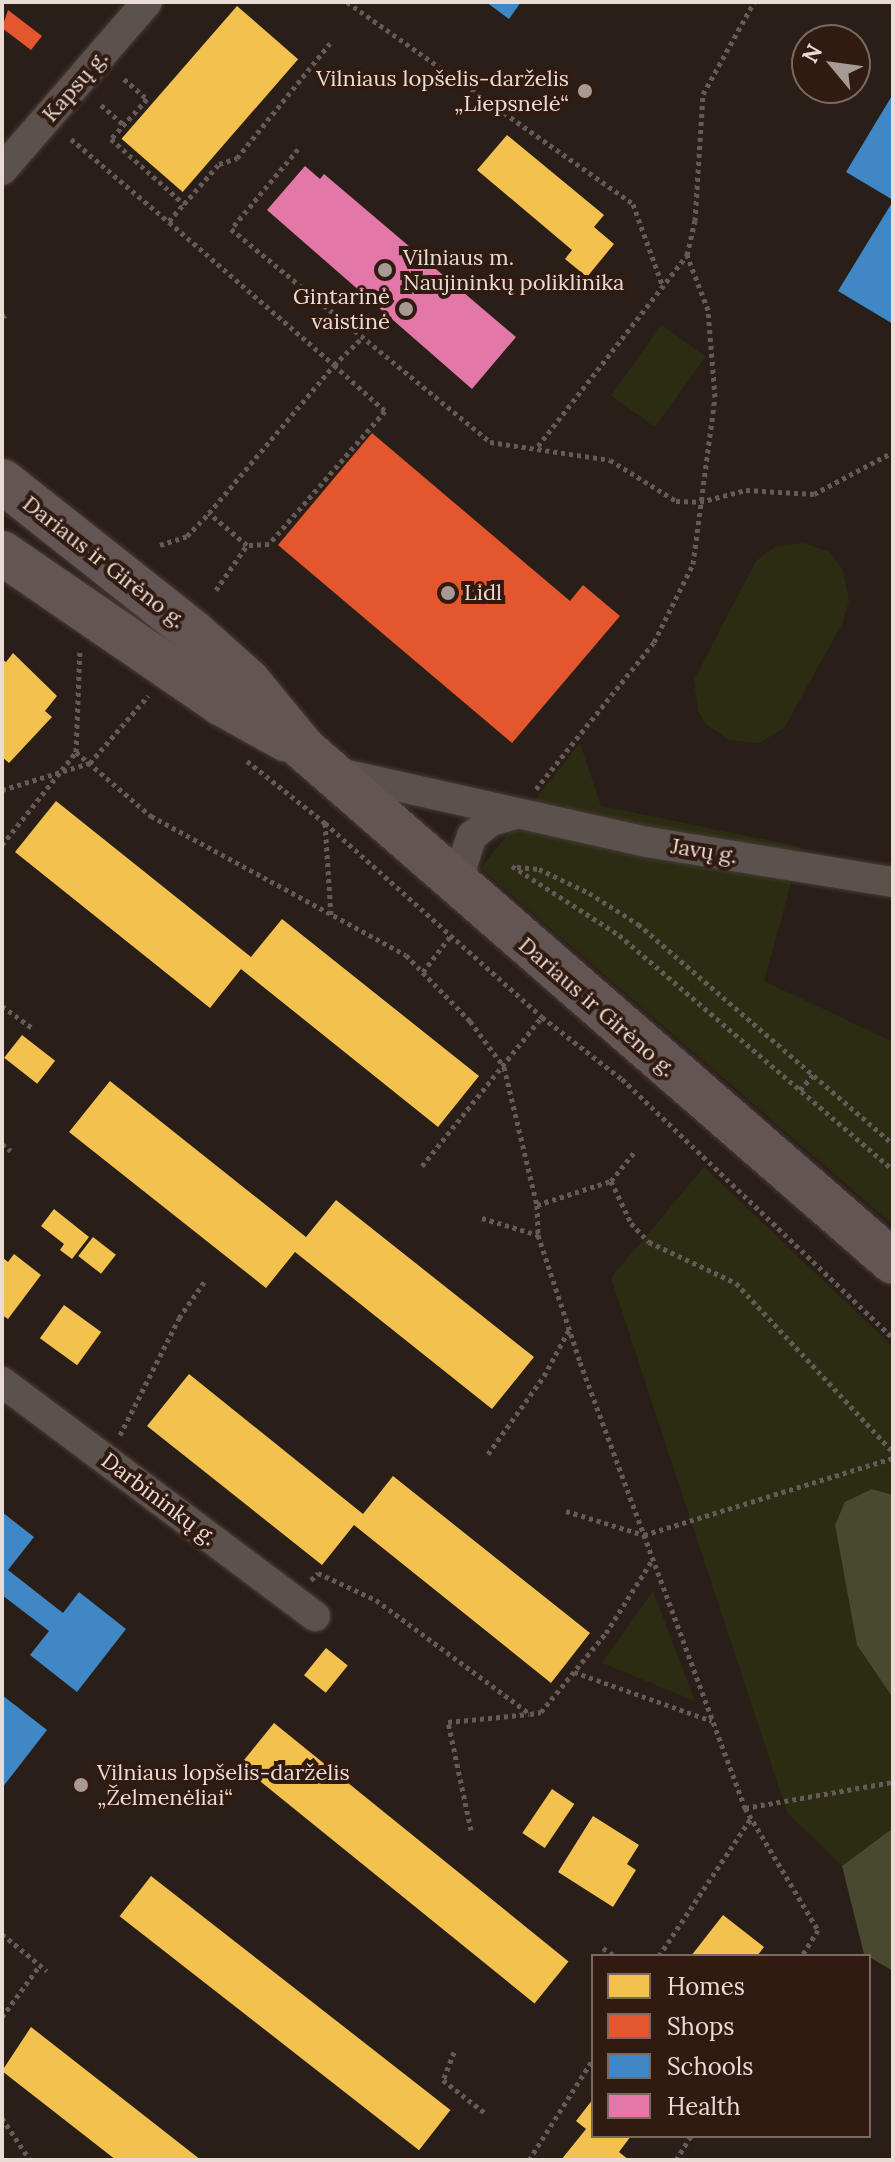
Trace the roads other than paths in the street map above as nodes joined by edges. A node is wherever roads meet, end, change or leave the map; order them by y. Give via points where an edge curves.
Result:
1 (147, 2) edge
2 (2, 170) edge
3 (2, 481) edge
4 (2, 553) edge
5 (316, 760) junction
6 (515, 814) junction
7 (893, 882) edge
8 (463, 890) junction
9 (893, 1262) edge
10 (2, 1382) edge
11 (304, 1608) road end

1 - 2 street, Kapsų g.
3 - 5 main road, Dariaus ir Girėno g. via 237,671
4 - 5 main road, Dariaus ir Girėno g. via 222,704
5 - 6 street, Javų g.
5 - 8 main road, Dariaus ir Girėno g.
6 - 7 street, Javų g.
6 - 8 street via 491,821 472,836 462,866
8 - 9 main road, Dariaus ir Girėno g.
10 - 11 street, Darbininkų g.

